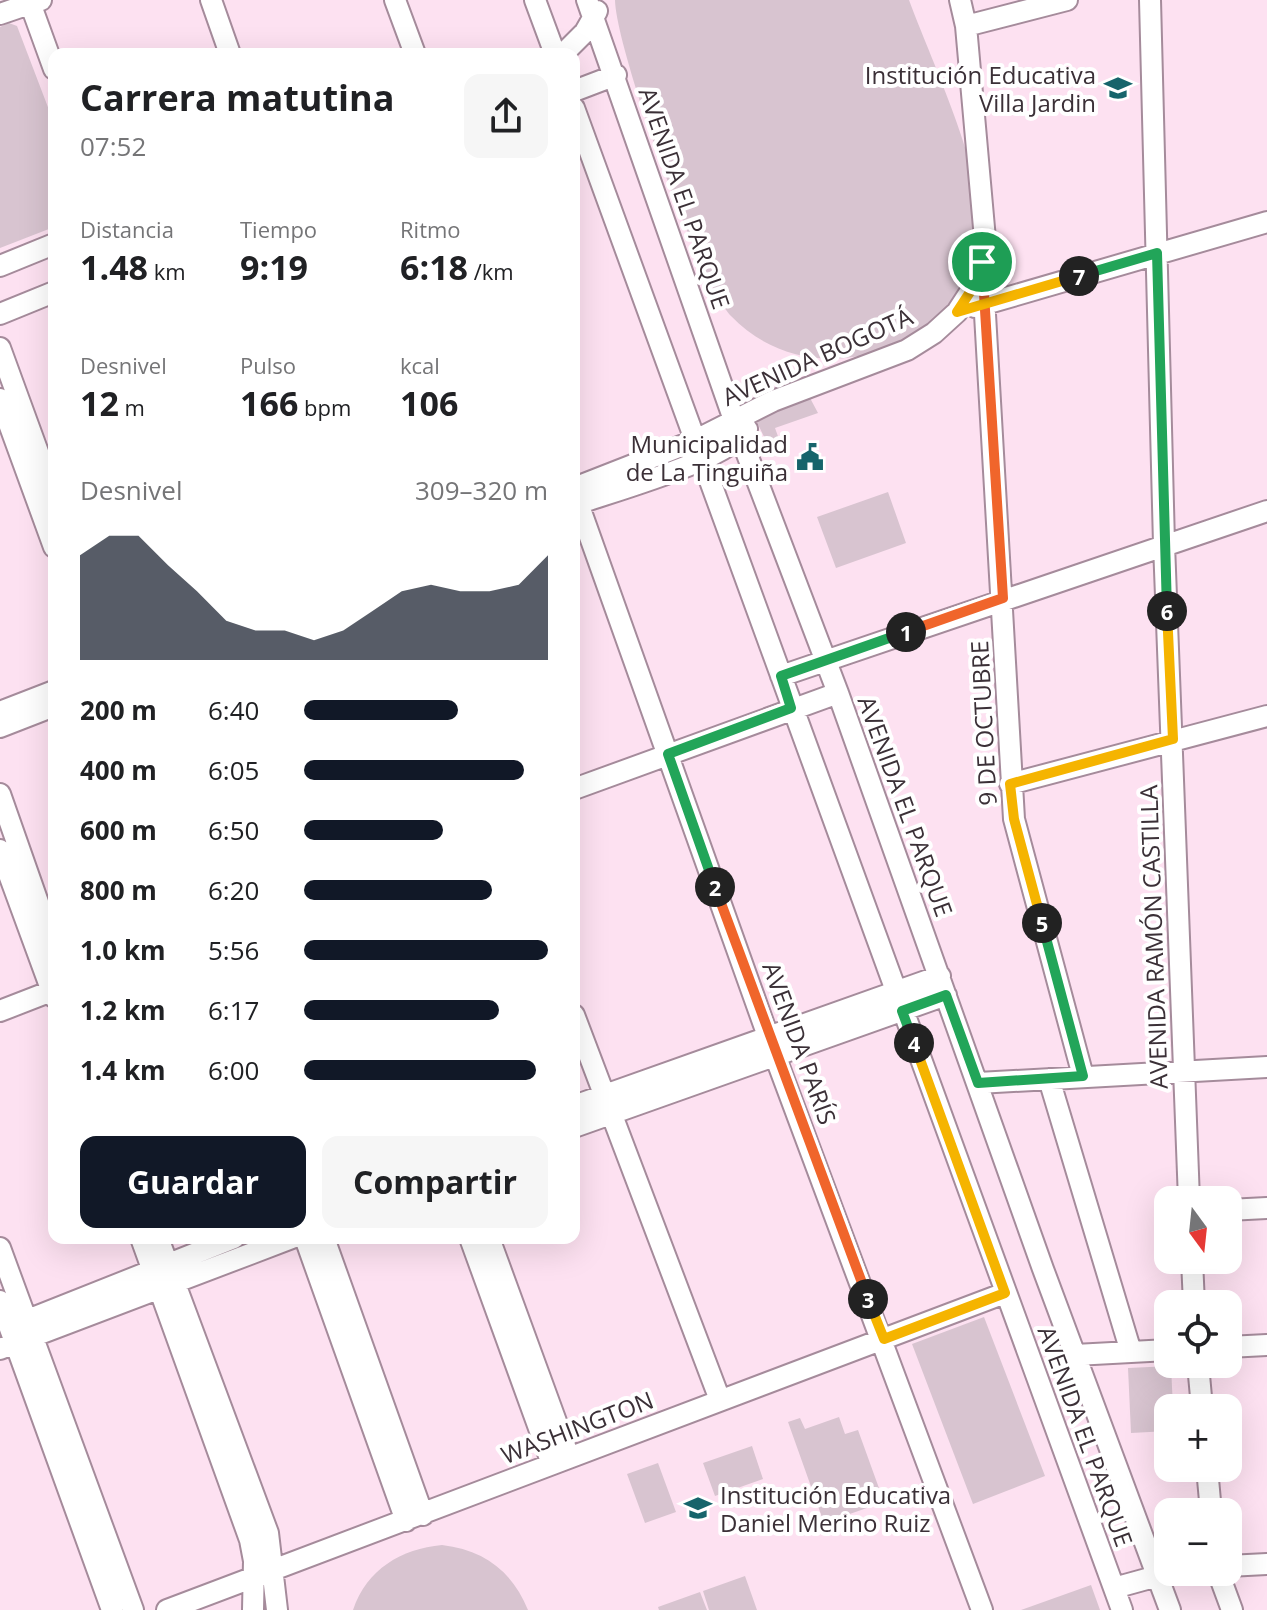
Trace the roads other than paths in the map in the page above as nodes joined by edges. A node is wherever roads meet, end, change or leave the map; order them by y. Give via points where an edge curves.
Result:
1 (211, 0) edge
2 (395, 0) edge
3 (535, 0) edge
4 (587, 0) edge
5 (601, 0) edge
6 (960, 0) edge
7 (1067, 0) edge
8 (1150, 0) edge
9 (33, 1) edge
10 (0, 14) edge
11 (594, 20) junction
12 (966, 26) junction
13 (228, 48) edge
14 (413, 48) edge
15 (561, 48) edge
16 (567, 48) edge
17 (48, 50) edge
18 (607, 50) junction
19 (580, 51) edge
20 (616, 75) junction
21 (580, 89) edge
22 (580, 125) edge
23 (1267, 222) edge
24 (48, 246) edge
25 (1157, 253) junction
26 (982, 262) junction
27 (0, 266) edge
28 (48, 294) edge
29 (984, 304) junction
30 (957, 312) junction
31 (0, 314) edge
32 (0, 348) edge
33 (0, 399) edge
34 (738, 429) junction
35 (697, 454) junction
36 (48, 480) edge
37 (580, 495) edge
38 (580, 511) edge
39 (1267, 511) edge
40 (48, 531) edge
41 (1164, 544) junction
42 (1003, 598) junction
43 (825, 660) junction
44 (781, 676) junction
45 (48, 693) edge
46 (838, 693) junction
47 (48, 708) edge
48 (791, 708) junction
49 (0, 712) edge
50 (1267, 716) edge
51 (0, 727) edge
52 (1173, 739) junction
53 (668, 754) junction
54 (1010, 784) junction
55 (580, 787) edge
56 (0, 794) edge
57 (0, 850) edge
58 (48, 931) edge
59 (48, 980) edge
60 (943, 986) junction
61 (894, 991) junction
62 (48, 995) edge
63 (0, 1011) edge
64 (902, 1011) junction
65 (580, 1032) edge
66 (771, 1044) junction
67 (1267, 1067) edge
68 (1184, 1071) junction
69 (1083, 1076) junction
70 (1049, 1079) junction
71 (978, 1083) junction
72 (606, 1104) junction
73 (580, 1106) edge
74 (580, 1123) edge
75 (1188, 1186) edge
76 (1267, 1208) edge
77 (1242, 1209) edge
78 (145, 1244) edge
79 (159, 1244) edge
80 (223, 1244) edge
81 (272, 1244) edge
82 (307, 1244) edge
83 (326, 1244) edge
84 (472, 1244) edge
85 (491, 1244) edge
86 (0, 1248) edge
87 (164, 1276) junction
88 (1005, 1293) junction
89 (0, 1301) edge
90 (14, 1335) edge
91 (884, 1339) junction
92 (1267, 1345) edge
93 (1242, 1346) edge
94 (1154, 1351) edge
95 (1131, 1352) junction
96 (1075, 1355) junction
97 (720, 1400) junction
98 (561, 1461) junction
99 (414, 1518) junction
100 (1154, 1549) edge
101 (1267, 1564) edge
102 (1242, 1565) edge
103 (261, 1576) junction
104 (1154, 1576) edge
105 (1166, 1586) edge
106 (1223, 1586) edge
107 (1114, 1588) junction
108 (112, 1610) edge
109 (133, 1610) edge
110 (167, 1610) edge
111 (253, 1610) edge
112 (277, 1610) edge
113 (982, 1610) edge
114 (1122, 1610) edge
115 (1170, 1610) edge
116 (1232, 1610) edge

1 - 13 street
2 - 14 street
3 - 15 street
4 - 11 street, AVENIDA EL PARQUE
5 - 11 street
6 - 12 street, AVENIDA BOGOTÁ
7 - 12 street
8 - 25 street, AVENIDA RAMÓN CASTILLA
9 - 10 street
9 - 17 street
11 - 16 street
11 - 18 street, AVENIDA EL PARQUE
12 - 26 street, AVENIDA BOGOTÁ via 984,199
18 - 19 street
18 - 20 street, AVENIDA EL PARQUE
20 - 21 street
20 - 34 street, AVENIDA EL PARQUE
22 - 35 street, AVENIDA EL PARQUE
23 - 25 street
24 - 27 street
25 - 29 street
25 - 41 street, AVENIDA RAMÓN CASTILLA
26 - 29 street, 9 DE OCTUBRE
26 - 30 street, AVENIDA BOGOTÁ
28 - 31 street
29 - 30 street
29 - 42 street, 9 DE OCTUBRE
30 - 34 street, AVENIDA BOGOTÁ via 907,350 758,409
32 - 36 street
33 - 40 street
34 - 35 street
34 - 43 street, AVENIDA EL PARQUE
35 - 37 street
35 - 44 street, AVENIDA EL PARQUE
38 - 53 street, AVENIDA PARÍS
39 - 41 street
41 - 42 street
41 - 52 street, AVENIDA RAMÓN CASTILLA
42 - 43 street
42 - 54 street, 9 DE OCTUBRE
43 - 44 street
43 - 46 street, AVENIDA EL PARQUE
44 - 48 street, AVENIDA EL PARQUE
45 - 49 street
46 - 48 street
46 - 60 street, AVENIDA EL PARQUE
47 - 51 street
48 - 53 street
48 - 61 street, AVENIDA EL PARQUE
50 - 52 street
52 - 54 street
52 - 68 street, AVENIDA RAMÓN CASTILLA
53 - 55 street
53 - 66 street, AVENIDA PARÍS
54 - 69 street, 9 DE OCTUBRE via 1014,819
56 - 58 street
57 - 59 street
60 - 61 street
60 - 64 street
60 - 71 street, AVENIDA EL PARQUE
61 - 64 street, AVENIDA EL PARQUE
61 - 66 street
62 - 63 street
64 - 66 street
64 - 88 street, AVENIDA EL PARQUE
65 - 72 street
66 - 72 street
66 - 91 street, AVENIDA PARÍS
67 - 68 street
68 - 69 street
68 - 75 street, AVENIDA RAMÓN CASTILLA
69 - 70 street
70 - 71 street
70 - 95 street
71 - 96 street, AVENIDA EL PARQUE
72 - 73 street
72 - 74 street
72 - 97 street
76 - 77 street
78 - 87 street
79 - 87 street
80 - 87 street
81 - 87 street
82 - 99 street
83 - 99 street
84 - 98 street
85 - 98 street
86 - 90 street
87 - 90 street
87 - 103 street via 268,1533
88 - 91 street, WASHINGTON
88 - 107 street, AVENIDA EL PARQUE
89 - 90 street
90 - 108 street
90 - 109 street
91 - 97 street, WASHINGTON
91 - 113 street, AVENIDA PARÍS
92 - 93 street
94 - 95 street
95 - 96 street
96 - 100 street, AVENIDA EL PARQUE
97 - 98 street, WASHINGTON
98 - 99 street, WASHINGTON
99 - 103 street, WASHINGTON
101 - 102 street
103 - 110 street, WASHINGTON
103 - 111 street
103 - 112 street
104 - 107 street
105 - 115 street, AVENIDA EL PARQUE
106 - 116 street
107 - 114 street, AVENIDA EL PARQUE

